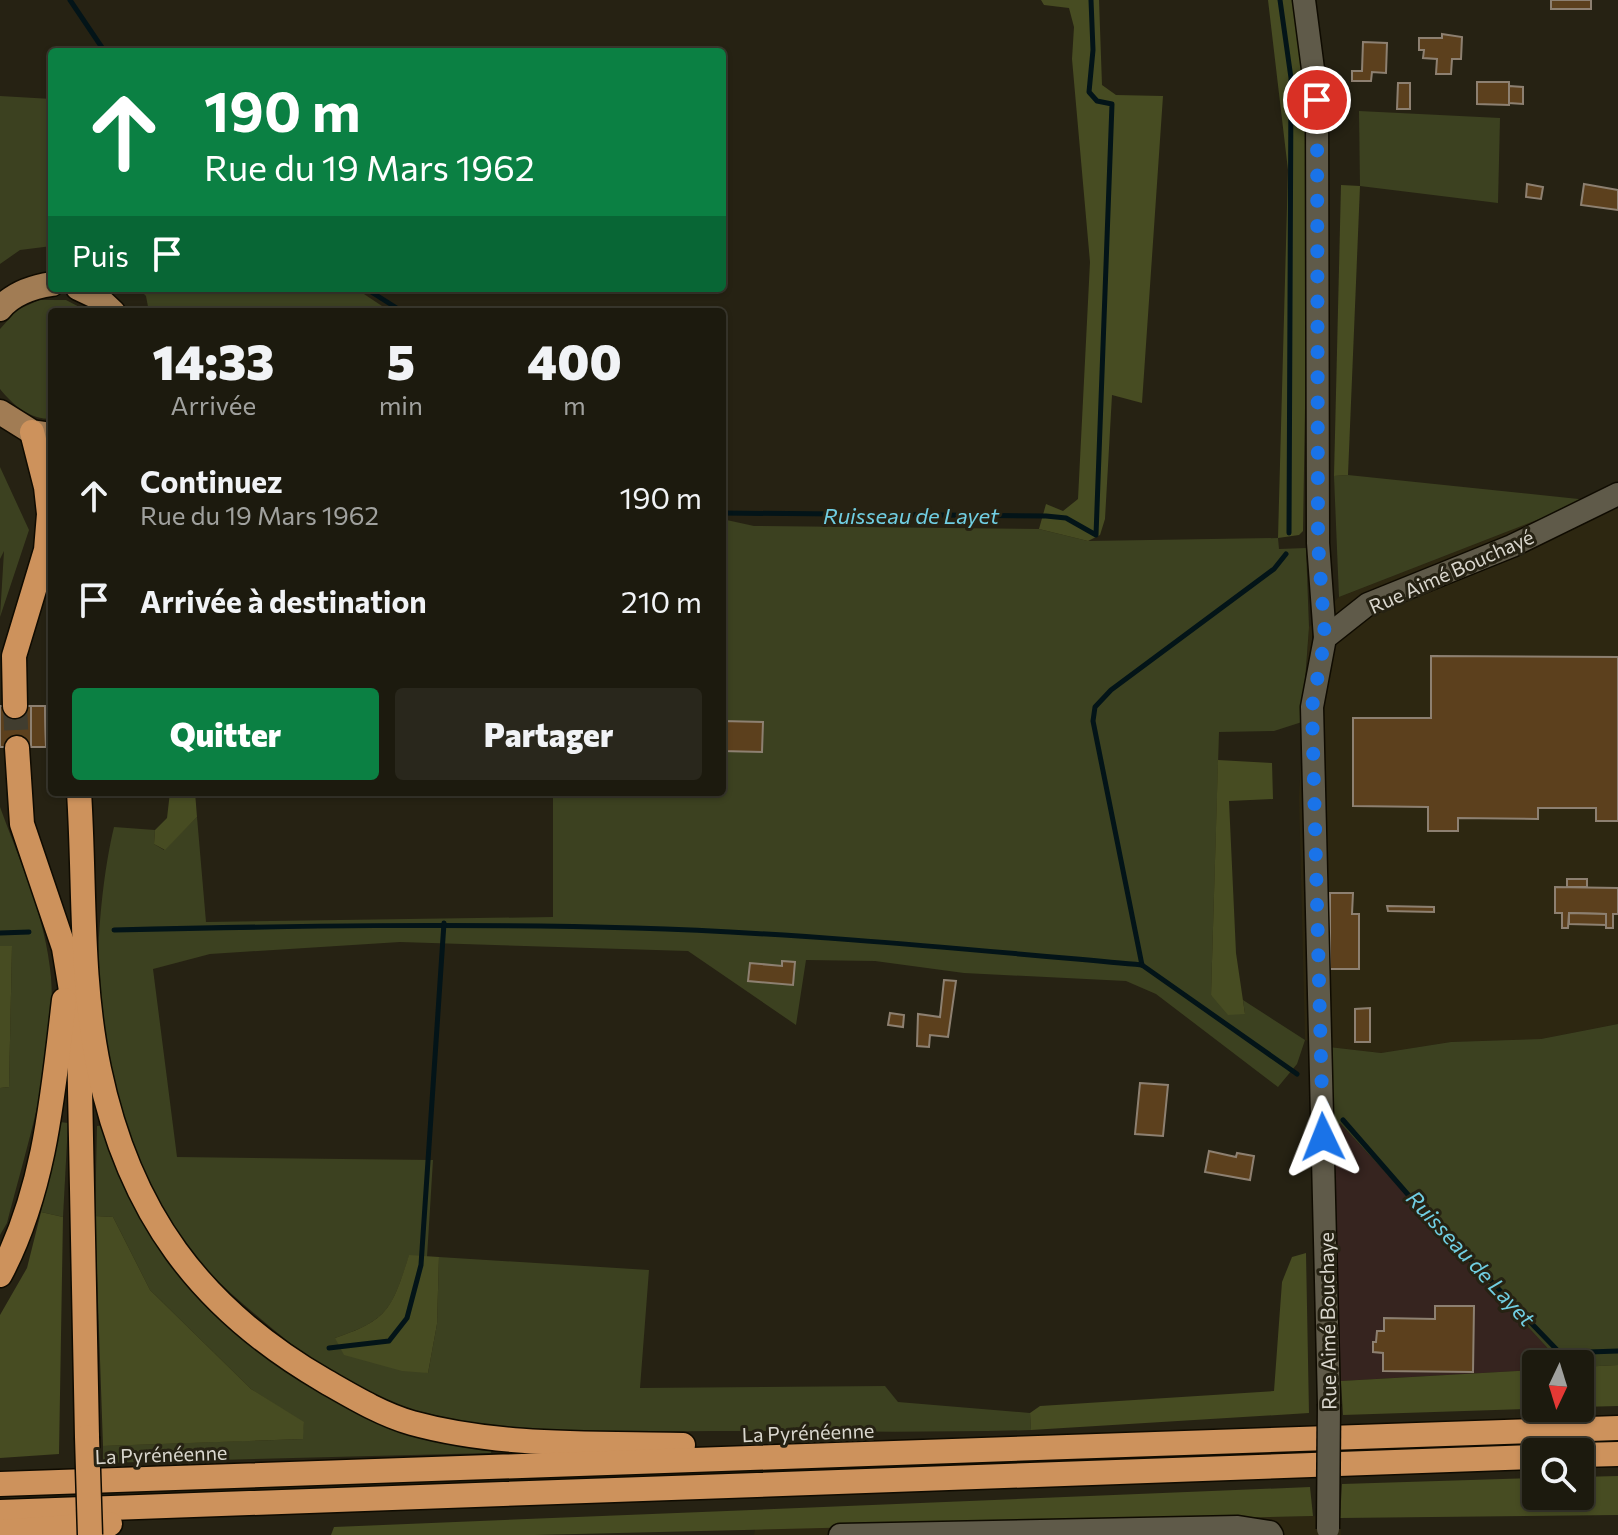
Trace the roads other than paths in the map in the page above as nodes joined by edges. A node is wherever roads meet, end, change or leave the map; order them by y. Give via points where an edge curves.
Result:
1 (1304, 0) edge
2 (48, 285) edge
3 (86, 292) edge
4 (109, 308) edge
5 (0, 309) edge
6 (0, 412) edge
7 (42, 433) edge
8 (1618, 494) edge
9 (48, 502) edge
10 (48, 526) edge
11 (1325, 638) junction
12 (15, 706) tunnel mouth
13 (17, 748) tunnel mouth
14 (79, 796) edge
15 (77, 977) junction
16 (0, 1275) edge
17 (1618, 1428) edge
18 (1618, 1454) edge
19 (1594, 1455) edge
20 (1522, 1458) edge
21 (738, 1459) junction
22 (0, 1484) edge
23 (144, 1508) junction
24 (0, 1512) edge
25 (0, 1532) edge
26 (1328, 1532) edge
27 (90, 1535) edge
28 (840, 1535) edge
29 (1272, 1535) edge

1 - 11 street via 1317,100 1318,543
2 - 5 main road via 7,300
3 - 4 main road
6 - 7 main road
7 - 9 highway
8 - 11 street, Rue Aimé Bouchayé via 1512,546 1368,604
10 - 12 highway via 46,550 14,656
11 - 26 street, Rue Aimé Bouchaye, bridge via 1312,707
13 - 15 highway via 22,824
14 - 15 highway
15 - 16 highway via 28,1211
15 - 21 highway via 111,1119 137,1187 171,1249 227,1310 290,1361 366,1405 410,1423 536,1442 712,1446
15 - 27 highway, bridge
17 - 21 highway, La Pyrénéenne
18 - 19 highway
20 - 23 highway
21 - 22 highway, La Pyrénéenne
23 - 24 highway
23 - 25 highway via 113,1524
28 - 29 street via 1238,1527

